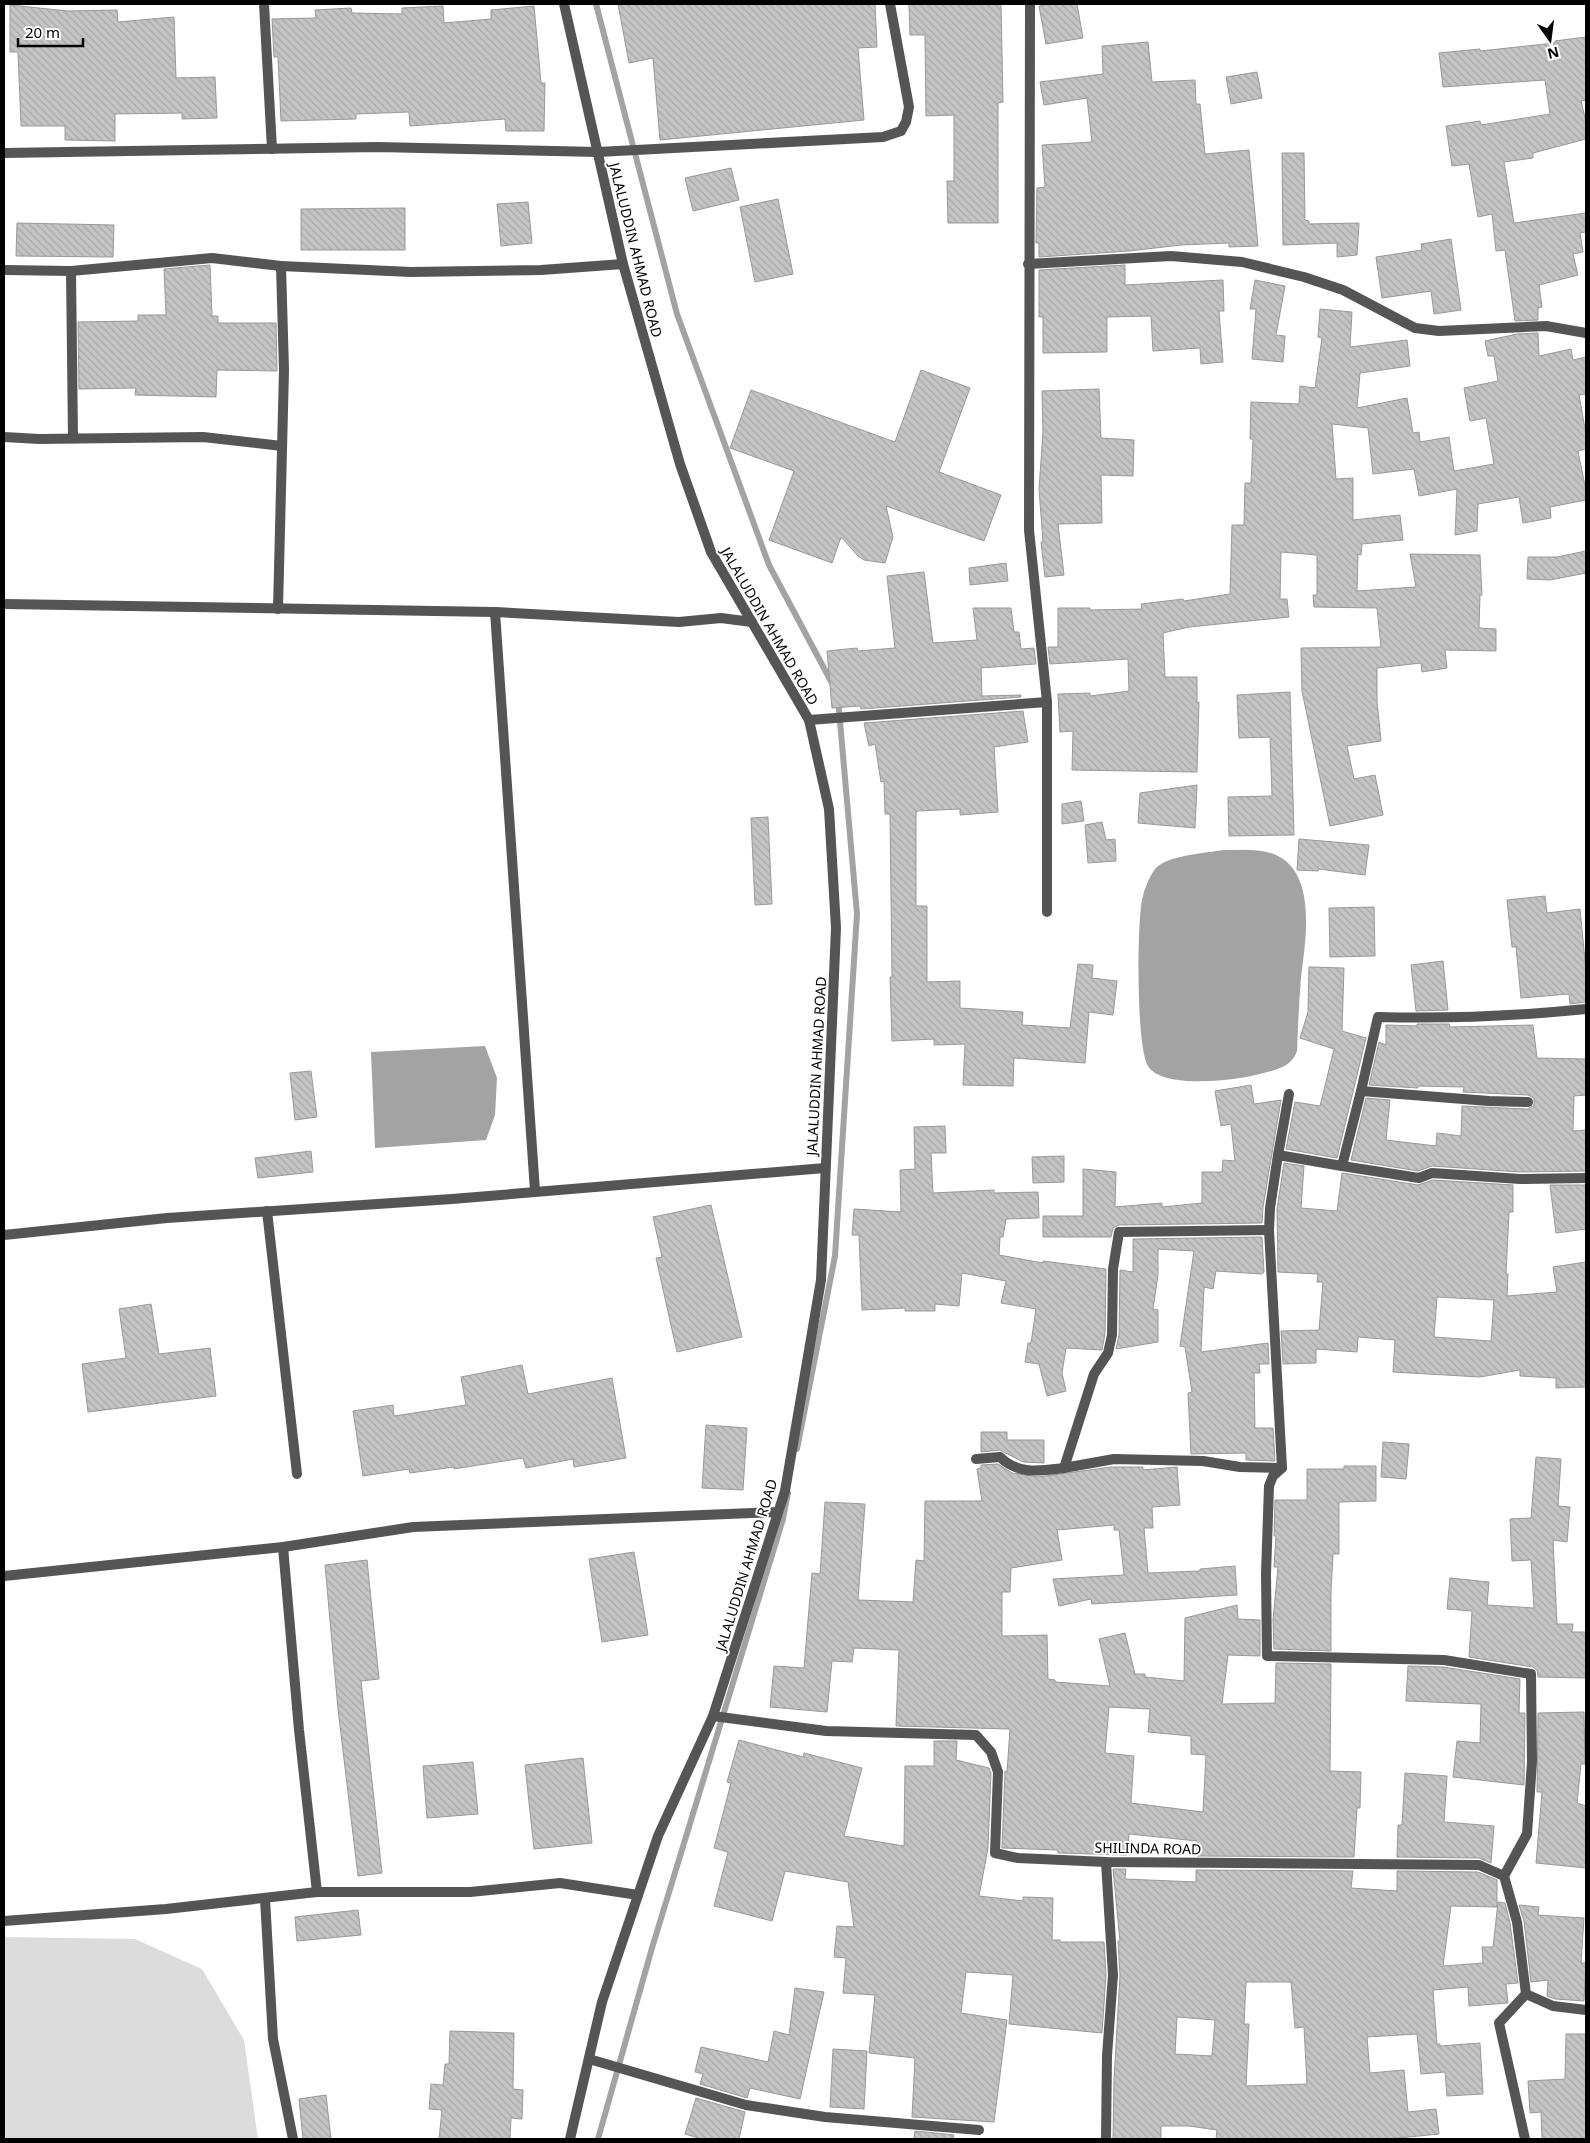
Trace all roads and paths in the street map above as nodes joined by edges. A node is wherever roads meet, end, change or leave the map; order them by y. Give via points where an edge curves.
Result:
1 (264, 4) edge
2 (564, 4) edge
3 (890, 4) edge
4 (1030, 4) edge
5 (272, 149) junction
6 (598, 152) junction
7 (4, 153) edge
8 (623, 264) junction
9 (1028, 264) junction
10 (281, 266) junction
11 (4, 270) edge
12 (71, 270) junction
13 (1586, 333) edge
14 (4, 436) edge
15 (73, 438) junction
16 (282, 446) junction
17 (4, 604) edge
18 (278, 609) junction
19 (495, 612) junction
20 (752, 622) junction
21 (1047, 702) junction
22 (809, 720) junction
23 (1047, 912) dead end
24 (1586, 1009) edge
25 (1361, 1091) junction
26 (1289, 1094) dead end
27 (1528, 1102) dead end
28 (1278, 1155) junction
29 (1342, 1166) junction
30 (826, 1168) junction
31 (1586, 1178) edge
32 (534, 1191) junction
33 (268, 1211) junction
34 (1269, 1230) junction
35 (4, 1235) edge
36 (976, 1459) dead end
37 (1064, 1468) junction
38 (1282, 1468) junction
39 (297, 1474) dead end
40 (778, 1512) junction
41 (283, 1547) junction
42 (4, 1576) edge
43 (713, 1716) junction
44 (1106, 1862) junction
45 (1504, 1876) junction
46 (317, 1892) junction
47 (638, 1895) junction
48 (265, 1899) junction
49 (4, 1921) edge
50 (1526, 1994) junction
51 (1586, 2010) edge
52 (589, 2060) junction
53 (978, 2130) dead end
54 (293, 2139) edge
55 (570, 2139) edge
56 (1106, 2139) edge
57 (1525, 2139) edge

1 - 5 street
2 - 6 street, JALALUDDIN AHMAD ROAD
3 - 6 street via 908,107 906,122 900,131 883,136
4 - 9 street
5 - 6 street via 378,147
5 - 7 street
6 - 8 street, JALALUDDIN AHMAD ROAD
8 - 10 street via 541,270 411,272
8 - 20 street, JALALUDDIN AHMAD ROAD via 680,464 711,552
9 - 13 street via 1171,256 1242,262 1343,290 1415,328 1439,331 1546,326
9 - 21 street via 1028,530
10 - 12 street via 212,258
10 - 16 street
11 - 12 street
12 - 15 street
14 - 15 street
15 - 16 street via 203,437
16 - 18 street
17 - 18 street
18 - 19 street
19 - 20 street via 680,622 722,618
19 - 32 street
20 - 22 street, JALALUDDIN AHMAD ROAD
21 - 22 street
21 - 23 street
22 - 30 street, JALALUDDIN AHMAD ROAD via 829,809 836,928
24 - 25 street via 1506,1016 1378,1017
25 - 27 street
25 - 29 street
26 - 28 street
28 - 29 street
28 - 34 street
29 - 31 street via 1419,1178 1432,1173 1520,1179
30 - 32 street
30 - 40 street, JALALUDDIN AHMAD ROAD via 821,1280 785,1491
32 - 33 street
33 - 35 street
33 - 39 street
34 - 37 street via 1119,1232 1113,1269 1112,1335 1108,1354 1094,1374
34 - 38 street
36 - 37 street via 1000,1457 1007,1465 1019,1470
37 - 38 street via 1114,1459 1203,1461 1240,1467
38 - 45 street via 1273,1476 1269,1486 1267,1656 1444,1660 1531,1674 1532,1762 1527,1834
40 - 41 street via 414,1527
40 - 43 street, JALALUDDIN AHMAD ROAD
41 - 42 street
41 - 46 street
43 - 44 street, SHILINDA ROAD via 826,1731 976,1735 991,1752 998,1772 995,1853 1018,1858
43 - 47 street, JALALUDDIN AHMAD ROAD via 658,1836
44 - 45 street, SHILINDA ROAD via 1479,1865
44 - 56 street via 1113,1975 1107,2056
45 - 50 street via 1517,1922
46 - 47 street via 470,1892 560,1883
46 - 48 street
47 - 52 street, JALALUDDIN AHMAD ROAD via 602,2002
48 - 49 street
48 - 54 street via 273,2038
50 - 51 street via 1553,2006
50 - 57 street via 1499,2023
52 - 53 street via 746,2105 825,2117
52 - 55 street, JALALUDDIN AHMAD ROAD

